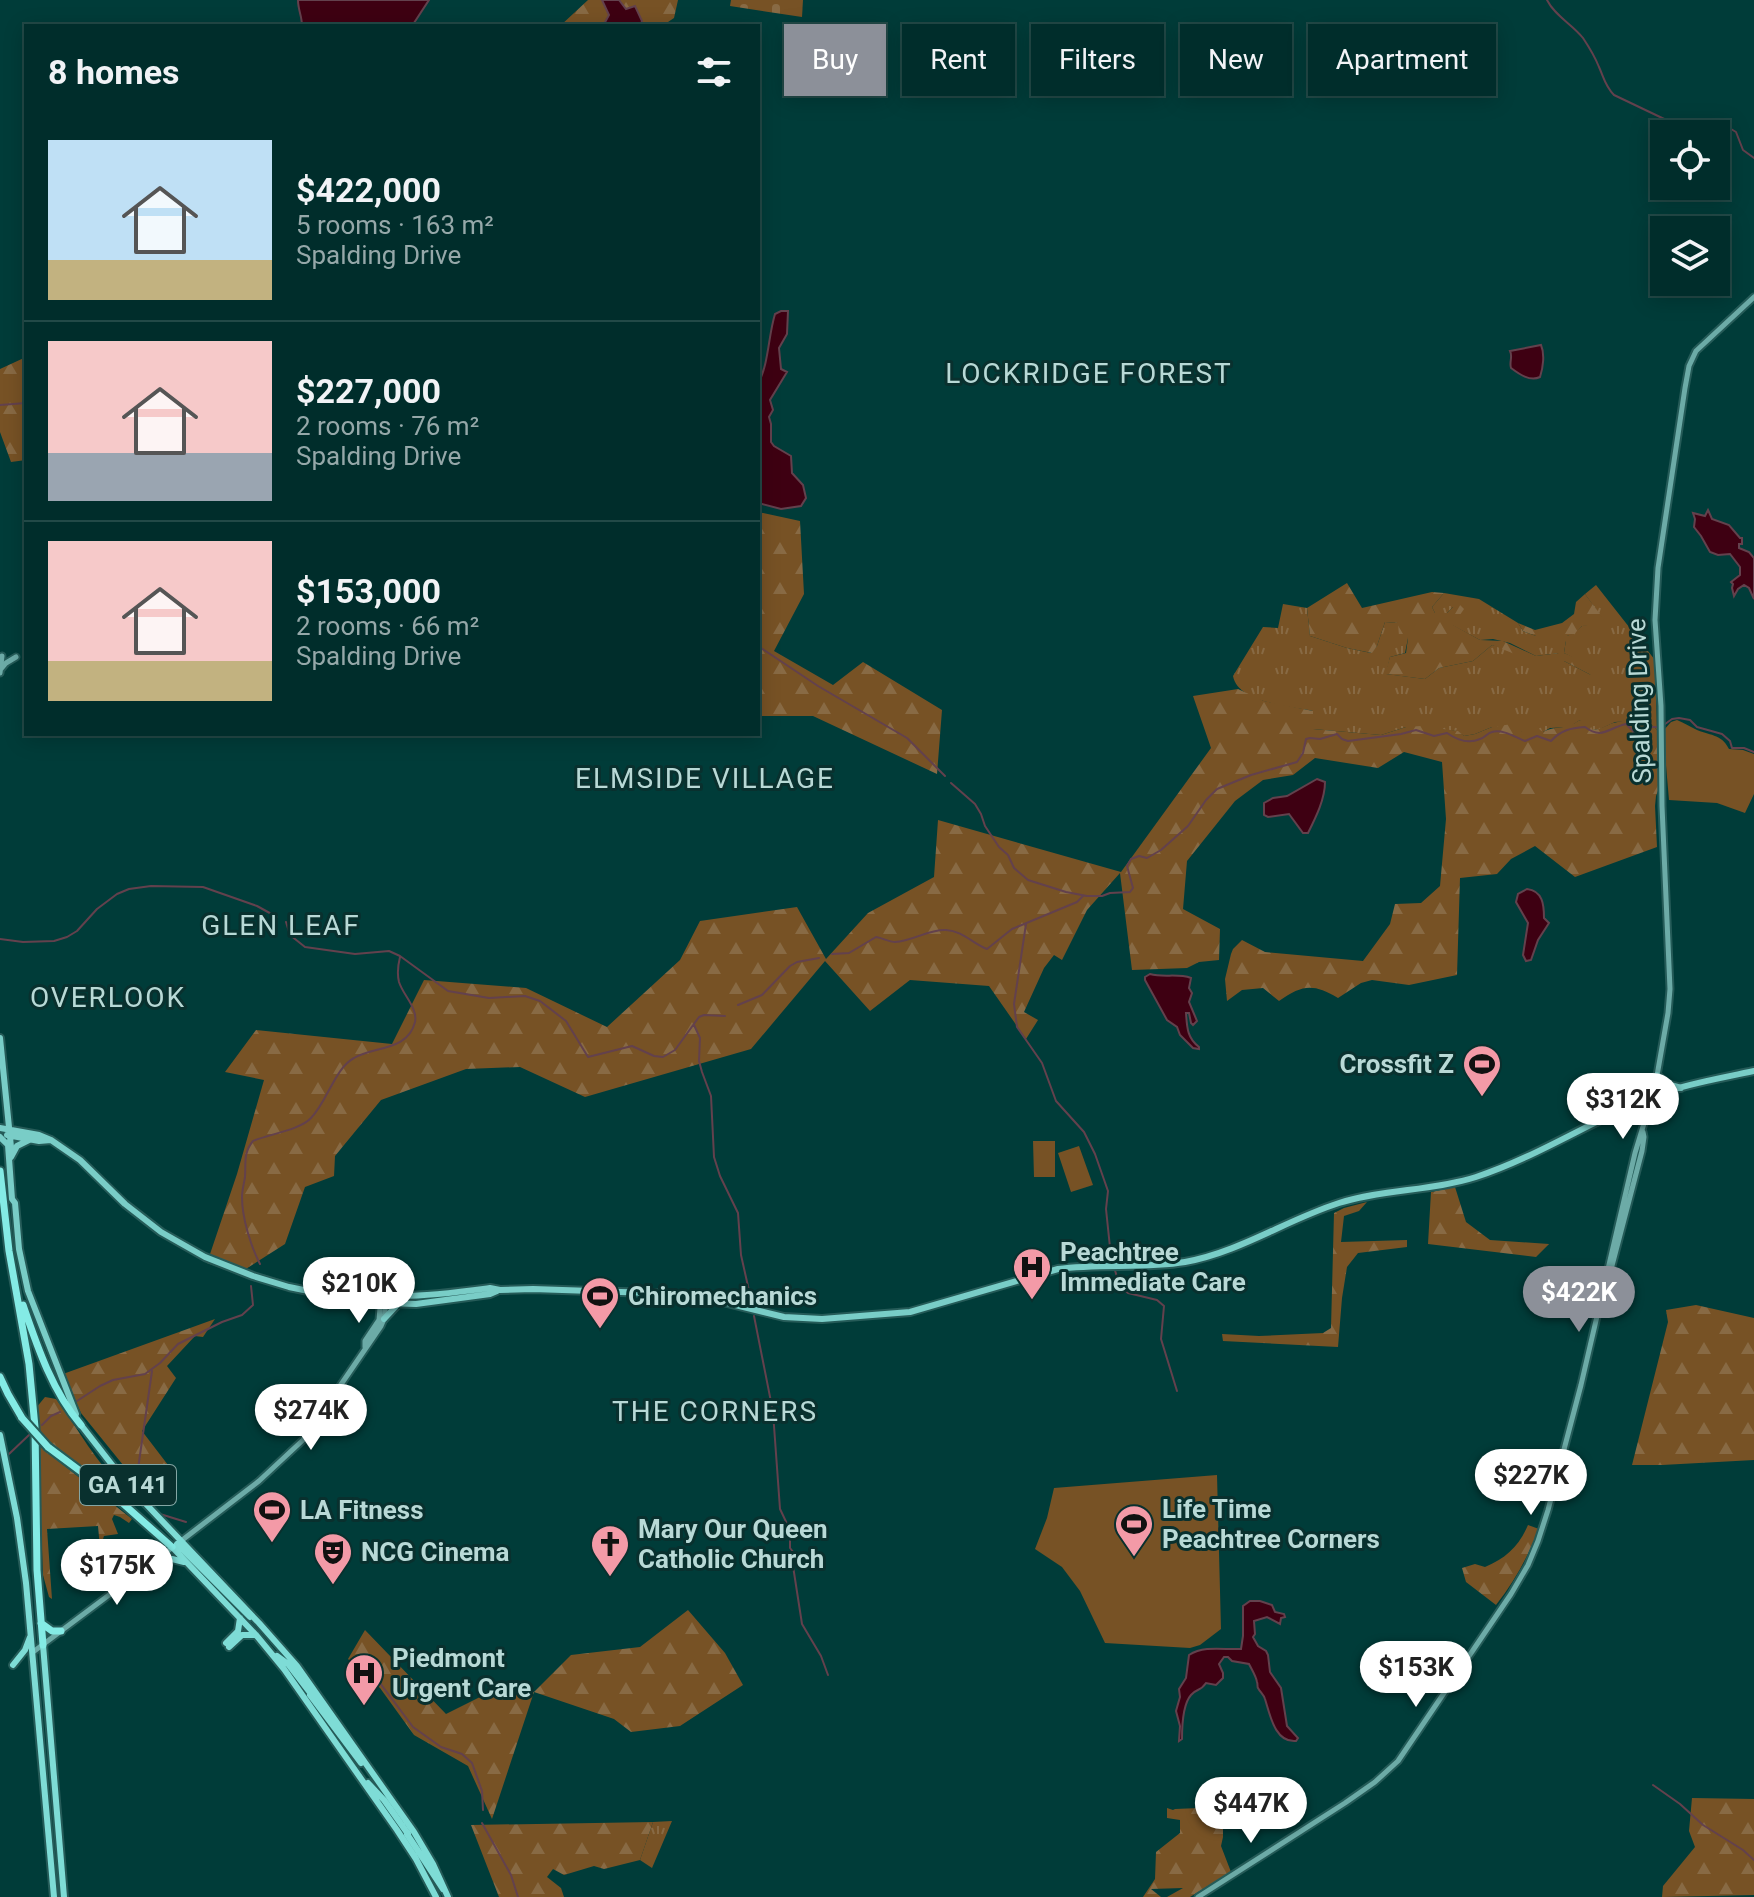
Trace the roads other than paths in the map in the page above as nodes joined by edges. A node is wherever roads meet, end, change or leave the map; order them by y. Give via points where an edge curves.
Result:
1 (1754, 297) edge
2 (2, 656) dead end
3 (16, 657) dead end
4 (0, 671) edge
5 (0, 1038) edge
6 (1754, 1071) edge
7 (1657, 1075) junction
8 (1681, 1088) junction
9 (1652, 1097) junction
10 (1630, 1107) junction
11 (5, 1115) edge
12 (1646, 1119) junction
13 (4, 1132) edge
14 (32, 1139) junction
15 (51, 1140) junction
16 (11, 1157) junction
17 (0, 1171) edge
18 (15, 1203) junction
19 (14, 1280) junction
20 (500, 1290) junction
21 (384, 1300) junction
22 (398, 1304) junction
23 (384, 1319) junction
24 (365, 1348) junction
25 (0, 1377) edge
26 (81, 1425) junction
27 (0, 1435) edge
28 (177, 1544) junction
29 (156, 1560) junction
30 (187, 1564) junction
31 (240, 1618) junction
32 (41, 1623) junction
33 (61, 1631) junction
34 (31, 1633) junction
35 (256, 1635) junction
36 (43, 1645) junction
37 (33, 1652) junction
38 (271, 1652) junction
39 (13, 1665) dead end
40 (372, 1773) junction
41 (362, 1778) junction
42 (446, 1894) edge
43 (54, 1897) edge
44 (64, 1897) edge
45 (436, 1897) edge
46 (1198, 1897) edge

1 - 7 main road, Spalding Drive via 1691,358 1656,582 1670,989
2 - 4 main road
3 - 4 main road
5 - 11 main road
6 - 8 main road
7 - 8 main road
7 - 9 main road, Spalding Drive
8 - 9 main road
9 - 10 main road
9 - 12 main road, Spalding Drive
10 - 12 main road
10 - 20 main road via 1484,1174 1338,1204 1208,1257 1058,1269 910,1312 797,1318 680,1294
11 - 13 main road
11 - 15 main road
12 - 46 main road, Spalding Drive via 1551,1502 1528,1565 1398,1761 1375,1782
13 - 14 main road
13 - 15 main road
13 - 16 main road
13 - 18 main road
14 - 15 main road
14 - 16 main road via 17,1146
15 - 21 main road via 135,1212 187,1248 289,1287
16 - 18 main road
17 - 19 highway, GA 141
18 - 26 main road via 31,1301
19 - 26 highway, GA 141 via 52,1379
19 - 32 highway via 35,1427
20 - 21 main road
20 - 22 main road
21 - 22 main road
21 - 23 main road
21 - 24 main road
22 - 23 main road
23 - 24 main road
24 - 28 main road via 303,1440
25 - 28 highway, GA 141, bridge via 22,1418 48,1447
26 - 28 highway, GA 141
27 - 34 highway
28 - 29 main road
28 - 30 highway, GA 141
28 - 40 highway, GA 141 via 297,1666
29 - 30 highway
29 - 33 main road
30 - 31 highway, GA 141
31 - 35 highway, GA 141
31 - 35 highway via 227,1645 242,1635
32 - 33 highway
32 - 36 highway
33 - 36 main road
34 - 37 highway
34 - 39 highway
35 - 38 highway, GA 141
36 - 37 main road
36 - 44 highway
37 - 43 highway
38 - 40 highway via 288,1664
38 - 41 highway, GA 141
40 - 42 highway, GA 141 via 419,1839
41 - 42 highway via 380,1795
41 - 45 highway, GA 141

